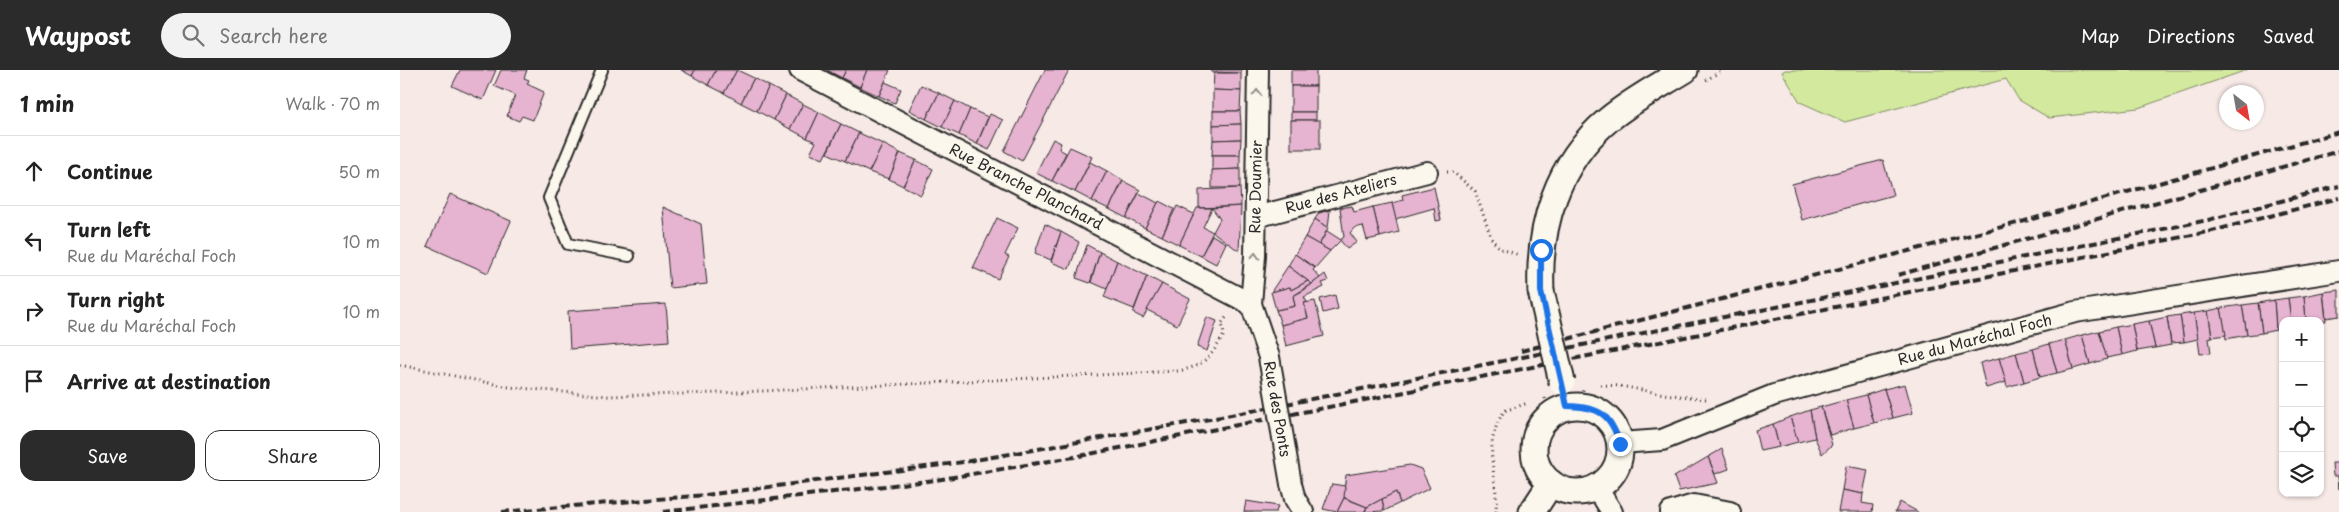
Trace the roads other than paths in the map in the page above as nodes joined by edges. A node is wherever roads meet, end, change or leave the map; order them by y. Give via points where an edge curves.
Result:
1 (602, 70) edge
2 (800, 70) edge
3 (1258, 70) edge
4 (1691, 77) edge
5 (1427, 172) road end
6 (1256, 217) junction
7 (630, 256) dead end
8 (2339, 271) edge
9 (1251, 304) junction
10 (1550, 401) junction
11 (1620, 444) junction
12 (1551, 483) junction
13 (1598, 488) junction
14 (1303, 512) edge
15 (1532, 512) edge
16 (1612, 512) edge
17 (1671, 512) edge
18 (1730, 512) edge

1 - 7 lane via 549,198 568,244
2 - 9 street, Rue Branche Planchard
6 -> 3 street, Rue Doumier
4 - 10 street, bridge via 1632,102 1607,120 1573,160 1554,196 1544,229 1540,266
5 - 6 street, Rue des Ateliers
9 -> 6 street, Rue Doumier
8 - 11 street, Rue du Maréchal Foch via 2075,312 1774,395 1662,440
9 - 14 street, Rue des Ponts, bridge via 1268,357 1290,484
10 - 11 street via 1588,407 1602,413 1614,426
10 - 12 street via 1534,446 1537,464
11 - 13 street via 1620,458 1614,472
12 - 13 street via 1574,492
12 - 15 street
13 - 16 street
17 - 18 street via 1694,505

